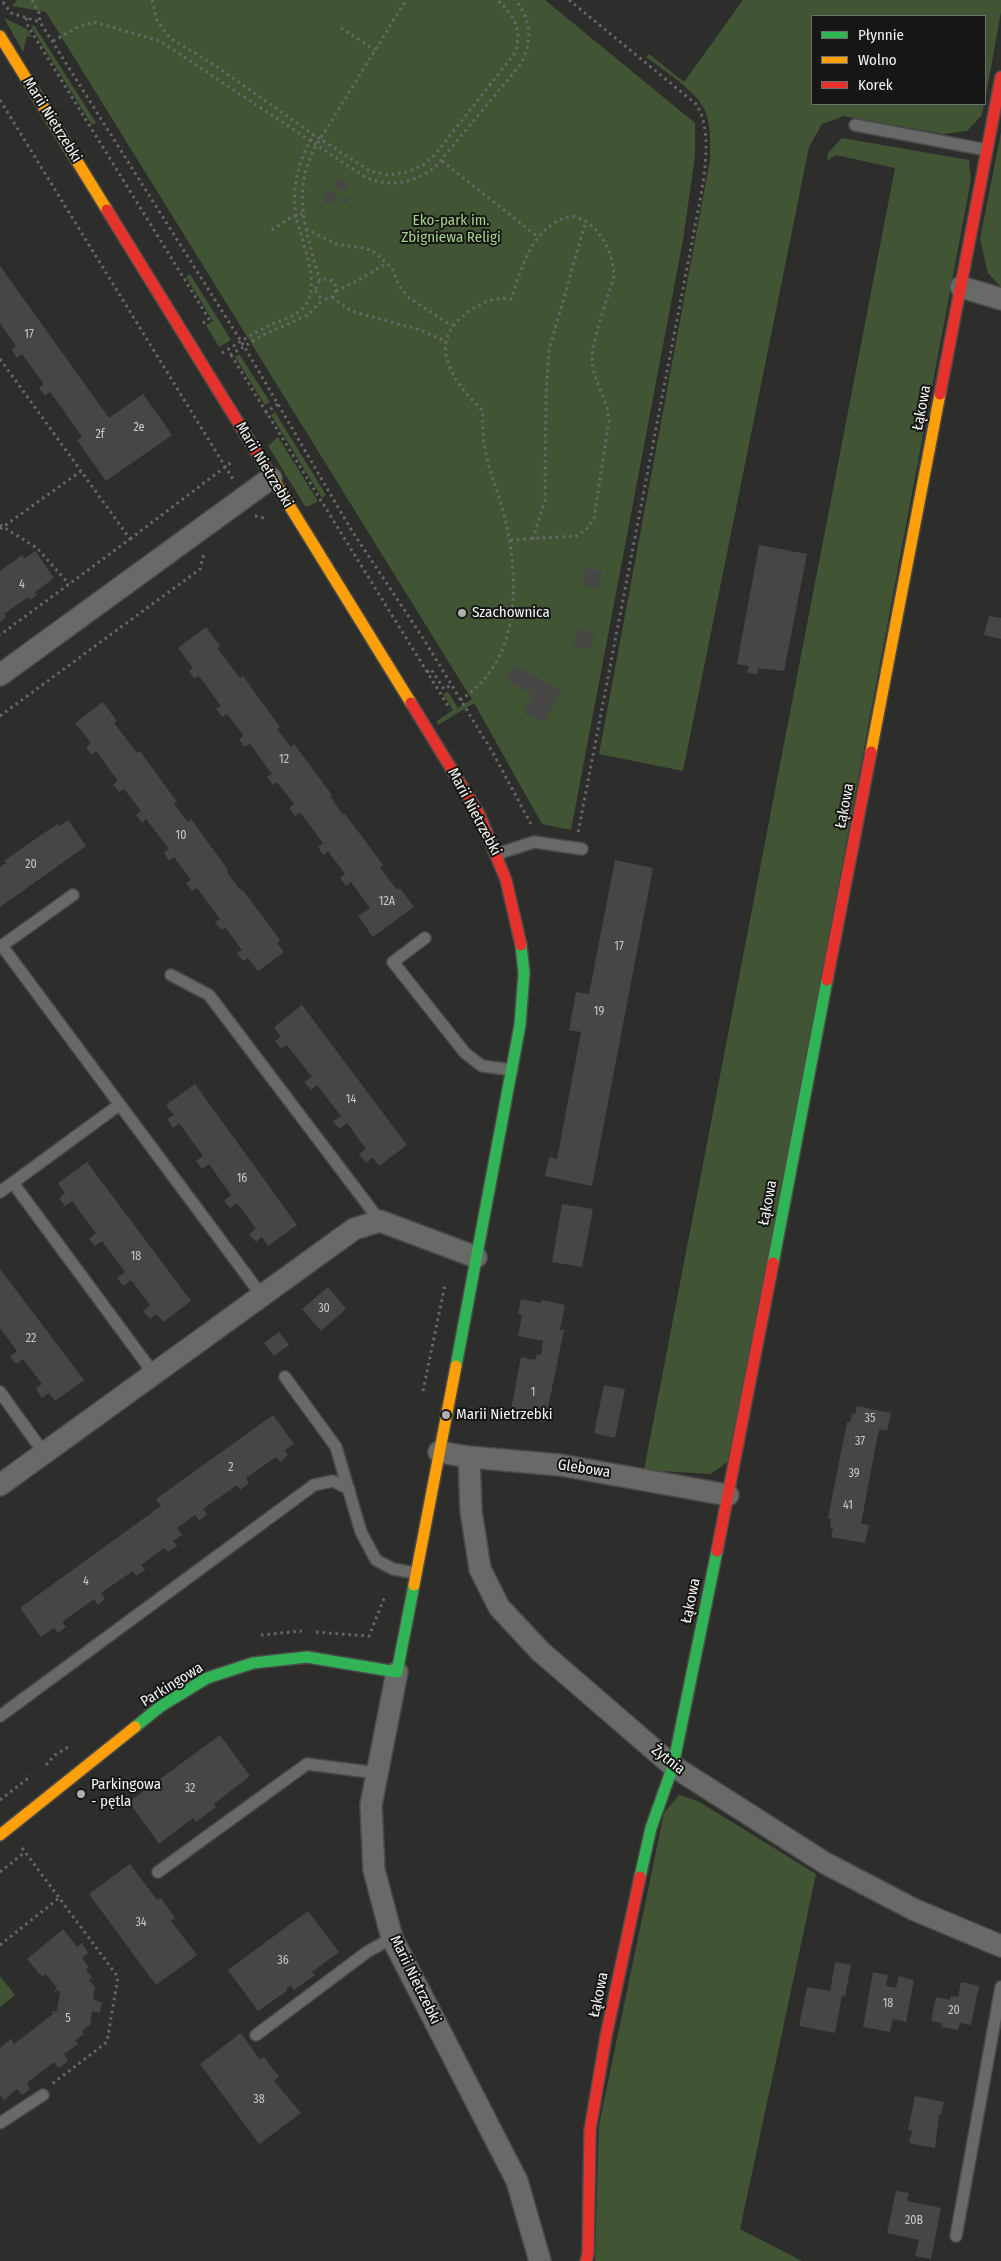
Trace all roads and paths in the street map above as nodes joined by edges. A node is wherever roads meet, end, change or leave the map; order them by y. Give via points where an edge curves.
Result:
1 (32, 0) edge
2 (152, 0) edge
3 (406, 0) edge
4 (497, 0) edge
5 (515, 0) edge
6 (569, 0) edge
7 (3, 2) edge
8 (26, 18) junction
9 (40, 22) junction
10 (341, 28) dead end
11 (0, 36) edge
12 (54, 41) junction
13 (375, 50) junction
14 (1001, 78) edge
15 (0, 100) edge
16 (855, 125) dead end
17 (314, 135) junction
18 (320, 139) junction
19 (310, 141) junction
20 (316, 146) junction
21 (987, 150) junction
22 (442, 161) junction
23 (302, 214) junction
24 (296, 215) junction
25 (586, 220) junction
26 (306, 229) junction
27 (272, 230) dead end
28 (538, 237) junction
29 (387, 263) junction
30 (320, 281) junction
31 (961, 287) junction
32 (336, 291) junction
33 (332, 297) junction
34 (323, 299) junction
35 (1001, 299) edge
36 (452, 326) junction
37 (206, 331) dead end
38 (241, 341) junction
39 (445, 341) junction
40 (216, 346) dead end
41 (244, 346) junction
42 (220, 354) junction
43 (231, 355) junction
44 (0, 359) edge
45 (278, 404) junction
46 (266, 412) junction
47 (251, 443) junction
48 (226, 468) junction
49 (80, 471) junction
50 (272, 478) junction
51 (244, 498) junction
52 (256, 517) junction
53 (271, 519) dead end
54 (249, 522) dead end
55 (1, 527) edge
56 (130, 539) junction
57 (533, 539) junction
58 (509, 540) junction
59 (211, 548) dead end
60 (69, 584) junction
61 (0, 635) edge
62 (427, 672) junction
63 (0, 675) edge
64 (451, 685) junction
65 (460, 700) junction
66 (450, 709) dead end
67 (0, 716) edge
68 (577, 835) dead end
69 (538, 843) junction
70 (582, 849) dead end
71 (497, 854) junction
72 (73, 895) dead end
73 (425, 938) dead end
74 (1, 947) edge
75 (171, 975) dead end
76 (512, 1070) junction
77 (119, 1105) junction
78 (13, 1183) junction
79 (0, 1192) edge
80 (380, 1221) junction
81 (476, 1257) junction
82 (445, 1283) dead end
83 (262, 1296) junction
84 (154, 1374) junction
85 (285, 1377) dead end
86 (0, 1392) edge
87 (423, 1393) dead end
88 (439, 1452) junction
89 (44, 1453) junction
90 (469, 1457) junction
91 (0, 1485) edge
92 (348, 1489) junction
93 (728, 1495) junction
94 (391, 1568) junction
95 (416, 1573) junction
96 (254, 1636) dead end
97 (397, 1672) junction
98 (0, 1716) edge
99 (75, 1741) dead end
100 (673, 1766) junction
101 (377, 1773) junction
102 (0, 1800) edge
103 (4, 1832) edge
104 (25, 1852) junction
105 (0, 1872) edge
106 (158, 1872) dead end
107 (59, 1898) junction
108 (392, 1938) junction
109 (0, 1945) edge
110 (1001, 1946) edge
111 (1001, 1987) edge
112 (256, 2035) dead end
113 (43, 2095) joint
114 (2, 2118) edge
115 (956, 2236) dead end
116 (540, 2261) edge
117 (586, 2261) edge

1 - 9 path
2 - 17 path via 157,21 170,38
3 - 13 path
4 - 18 path via 508,9 516,25 519,35 515,53 434,157 407,172 370,172
5 - 22 path via 529,28 524,56
6 - 68 path via 696,104 704,119 706,144 692,242
7 - 8 path via 11,13
8 - 9 path
8 - 37 path via 209,319 202,324
9 - 12 path
10 - 13 path
11 - 47 street, Marii Nietrzebki
12 - 19 path via 94,22 160,41
12 - 38 path
13 - 18 path
14 - 21 street, Łąkowa
15 - 48 path
16 - 21 lane
17 - 18 path
17 - 19 path
18 - 20 path
19 - 20 path
19 - 24 path via 298,171
20 - 22 path via 365,177 379,182 397,183 422,177
20 - 23 path via 303,182
21 - 31 street, Łąkowa
22 - 28 path
23 - 24 path
23 - 26 path
24 - 27 path
24 - 38 path via 312,286 308,303 297,313
25 - 28 path via 567,217 552,224
25 - 57 path via 552,336 547,374 545,500
25 - 57 path via 597,230 614,268 593,355 594,370 609,421 594,518 586,530 576,536
26 - 29 path via 336,244 370,250
26 - 30 path
28 - 36 path via 525,258 511,299 488,302 465,314
29 - 32 path
29 - 36 path via 409,298
30 - 32 path via 327,279 332,282
30 - 34 path via 316,290
31 - 35 street
31 - 93 street, Łąkowa
32 - 33 path
33 - 34 path
33 - 39 path via 351,311 420,330
34 - 41 path via 308,315
36 - 39 path
38 - 41 path
38 - 42 path
39 - 58 path via 451,370 483,411 484,450
40 - 42 path
41 - 43 path
41 - 45 path
42 - 43 path via 223,359
43 - 46 path
44 - 49 path
45 - 46 path
45 - 64 path via 352,531
46 - 47 path
46 - 62 path
47 - 48 path
47 - 50 street, Marii Nietrzebki
48 - 51 path
48 - 56 path
49 - 55 path
49 - 56 path
50 - 51 street
50 - 71 street, Marii Nietrzebki via 479,814
51 - 52 path
51 - 63 street
52 - 53 path
52 - 54 path
55 - 60 path via 37,548
56 - 60 path
57 - 58 path
58 - 65 path via 514,576 508,633 495,666
59 - 67 path via 203,554 200,569
60 - 61 path
62 - 64 path via 431,669 444,689
62 - 66 path
64 - 65 path
65 - 69 path via 515,792
69 - 70 lane
69 - 71 lane
71 - 76 street, Marii Nietrzebki via 515,903 522,950 523,998
72 - 74 lane
73 - 76 lane via 393,962 465,1053 482,1066
74 - 77 lane
75 - 80 lane via 209,995
76 - 81 street, Marii Nietrzebki
77 - 78 lane
77 - 83 lane
78 - 79 lane
78 - 84 lane
80 - 81 street
80 - 83 street via 354,1229
81 - 88 street, Marii Nietrzebki
82 - 87 path
83 - 84 street
84 - 89 street
85 - 92 lane via 336,1448
86 - 89 lane
88 - 90 street, Glebowa
88 - 95 street, Marii Nietrzebki
89 - 91 street
90 - 93 street, Glebowa via 560,1465
90 - 100 street, Żytnia via 471,1511 480,1569 498,1607 540,1651
92 - 94 lane via 361,1532 376,1560
92 - 98 lane via 333,1481 314,1485
93 - 100 street, Łąkowa
94 - 95 lane
94 - 96 path via 387,1590 369,1636 292,1631
95 - 97 street, Marii Nietrzebki
97 - 101 street, Marii Nietrzebki
97 - 103 street, Parkingowa via 307,1657 253,1663 206,1678 161,1706
99 - 102 path
100 - 110 street, Żytnia via 825,1863 915,1910
100 - 117 street, Łąkowa via 651,1828 606,2036 590,2130
101 - 106 lane via 307,1764
101 - 108 street, Marii Nietrzebki via 371,1806 374,1870
103 - 104 path
104 - 105 path
104 - 107 path
107 - 109 path
107 - 113 path via 118,1977 108,2042 44,2089
108 - 112 lane via 367,1952
108 - 116 street, Marii Nietrzebki via 517,2182
111 - 115 lane
113 - 114 lane

